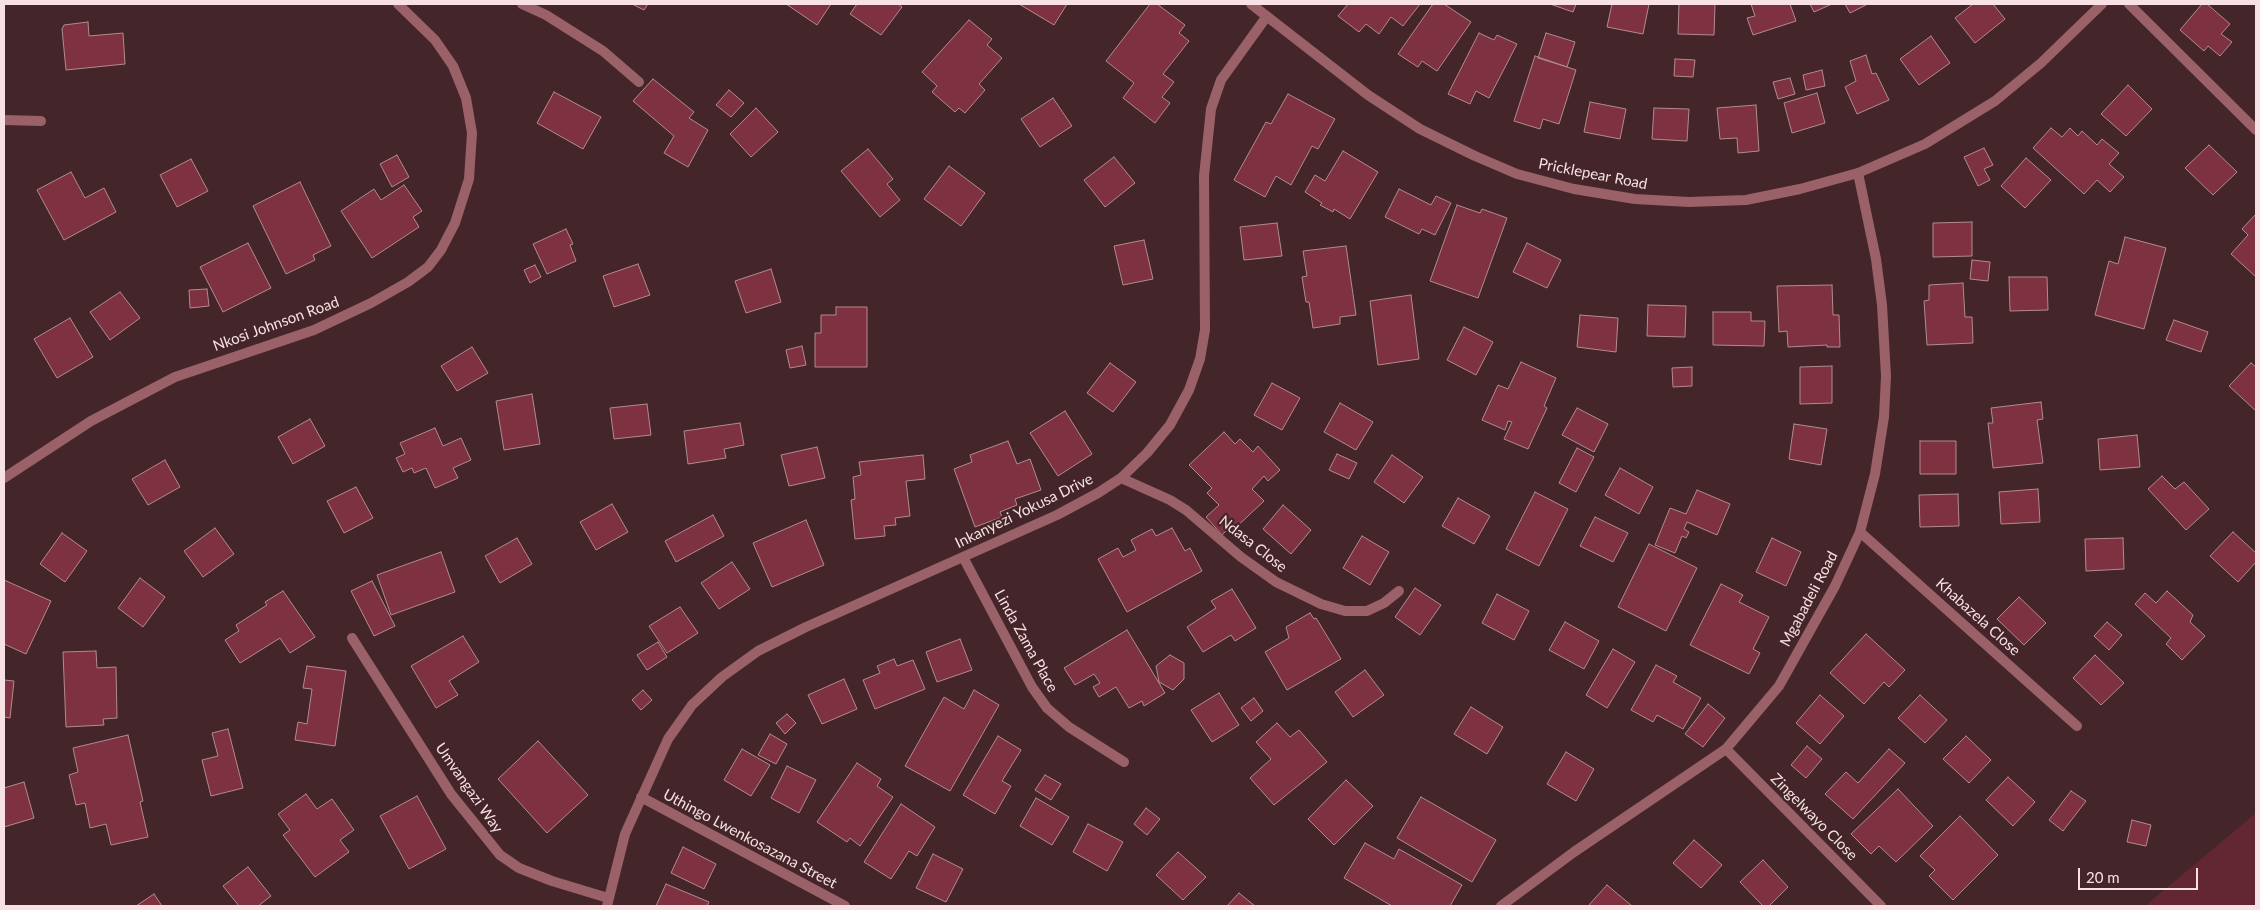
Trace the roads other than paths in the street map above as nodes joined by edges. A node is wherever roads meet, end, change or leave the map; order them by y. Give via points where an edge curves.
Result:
1 (398, 4) edge
2 (522, 4) edge
3 (1251, 4) edge
4 (2102, 4) edge
5 (2129, 4) edge
6 (1267, 16) junction
7 (639, 82) dead end
8 (4, 120) edge
9 (41, 121) dead end
10 (2256, 130) edge
11 (1858, 173) junction
12 (4, 478) edge
13 (1121, 478) junction
14 (1860, 532) junction
15 (963, 557) junction
16 (1399, 591) dead end
17 (352, 638) dead end
18 (2077, 726) dead end
19 (1726, 749) junction
20 (1124, 762) dead end
21 (641, 797) junction
22 (607, 902) edge
23 (845, 906) edge
24 (1501, 906) edge
25 (1882, 906) edge

1 - 12 street, Nkosi Johnson Road via 435,40 453,66 466,98 472,133 469,179 455,223 428,267 371,303 314,330 175,377 92,421
2 - 7 street via 604,51
3 - 6 street, Pricklepear Road
4 - 11 street, Pricklepear Road via 2041,63 1995,101 1925,144
5 - 10 street
6 - 11 street, Pricklepear Road via 1368,95 1420,129 1475,156 1527,176 1574,189 1635,199 1689,202 1746,200
6 - 13 street, Inkanyezi Yokusa Drive via 1221,80 1211,109 1204,176 1205,330 1200,358 1189,390 1170,425
8 - 9 street
11 - 14 street, Mgabadeli Road via 1876,259 1886,376 1875,474
13 - 15 street, Inkanyezi Yokusa Drive via 1057,515
13 - 16 street, Ndasa Close via 1186,510 1276,582 1321,604 1345,611 1367,610 1384,603
14 - 18 street, Khabazela Close
14 - 19 street, Mgabadeli Road via 1835,586 1778,686
15 - 20 street, Linda Zama Place via 1032,687 1047,708
15 - 21 street, Inkanyezi Yokusa Drive via 806,627 758,651 722,677 692,705 668,739
17 - 22 street, Umvangazi Way via 451,794 500,855 519,868
19 - 24 street, Mgabadeli Road via 1574,852
19 - 25 street, Zingelwayo Close
21 - 22 street, Inkanyezi Yokusa Drive via 626,834
21 - 23 street, Uthingo Lwenkosazana Street

